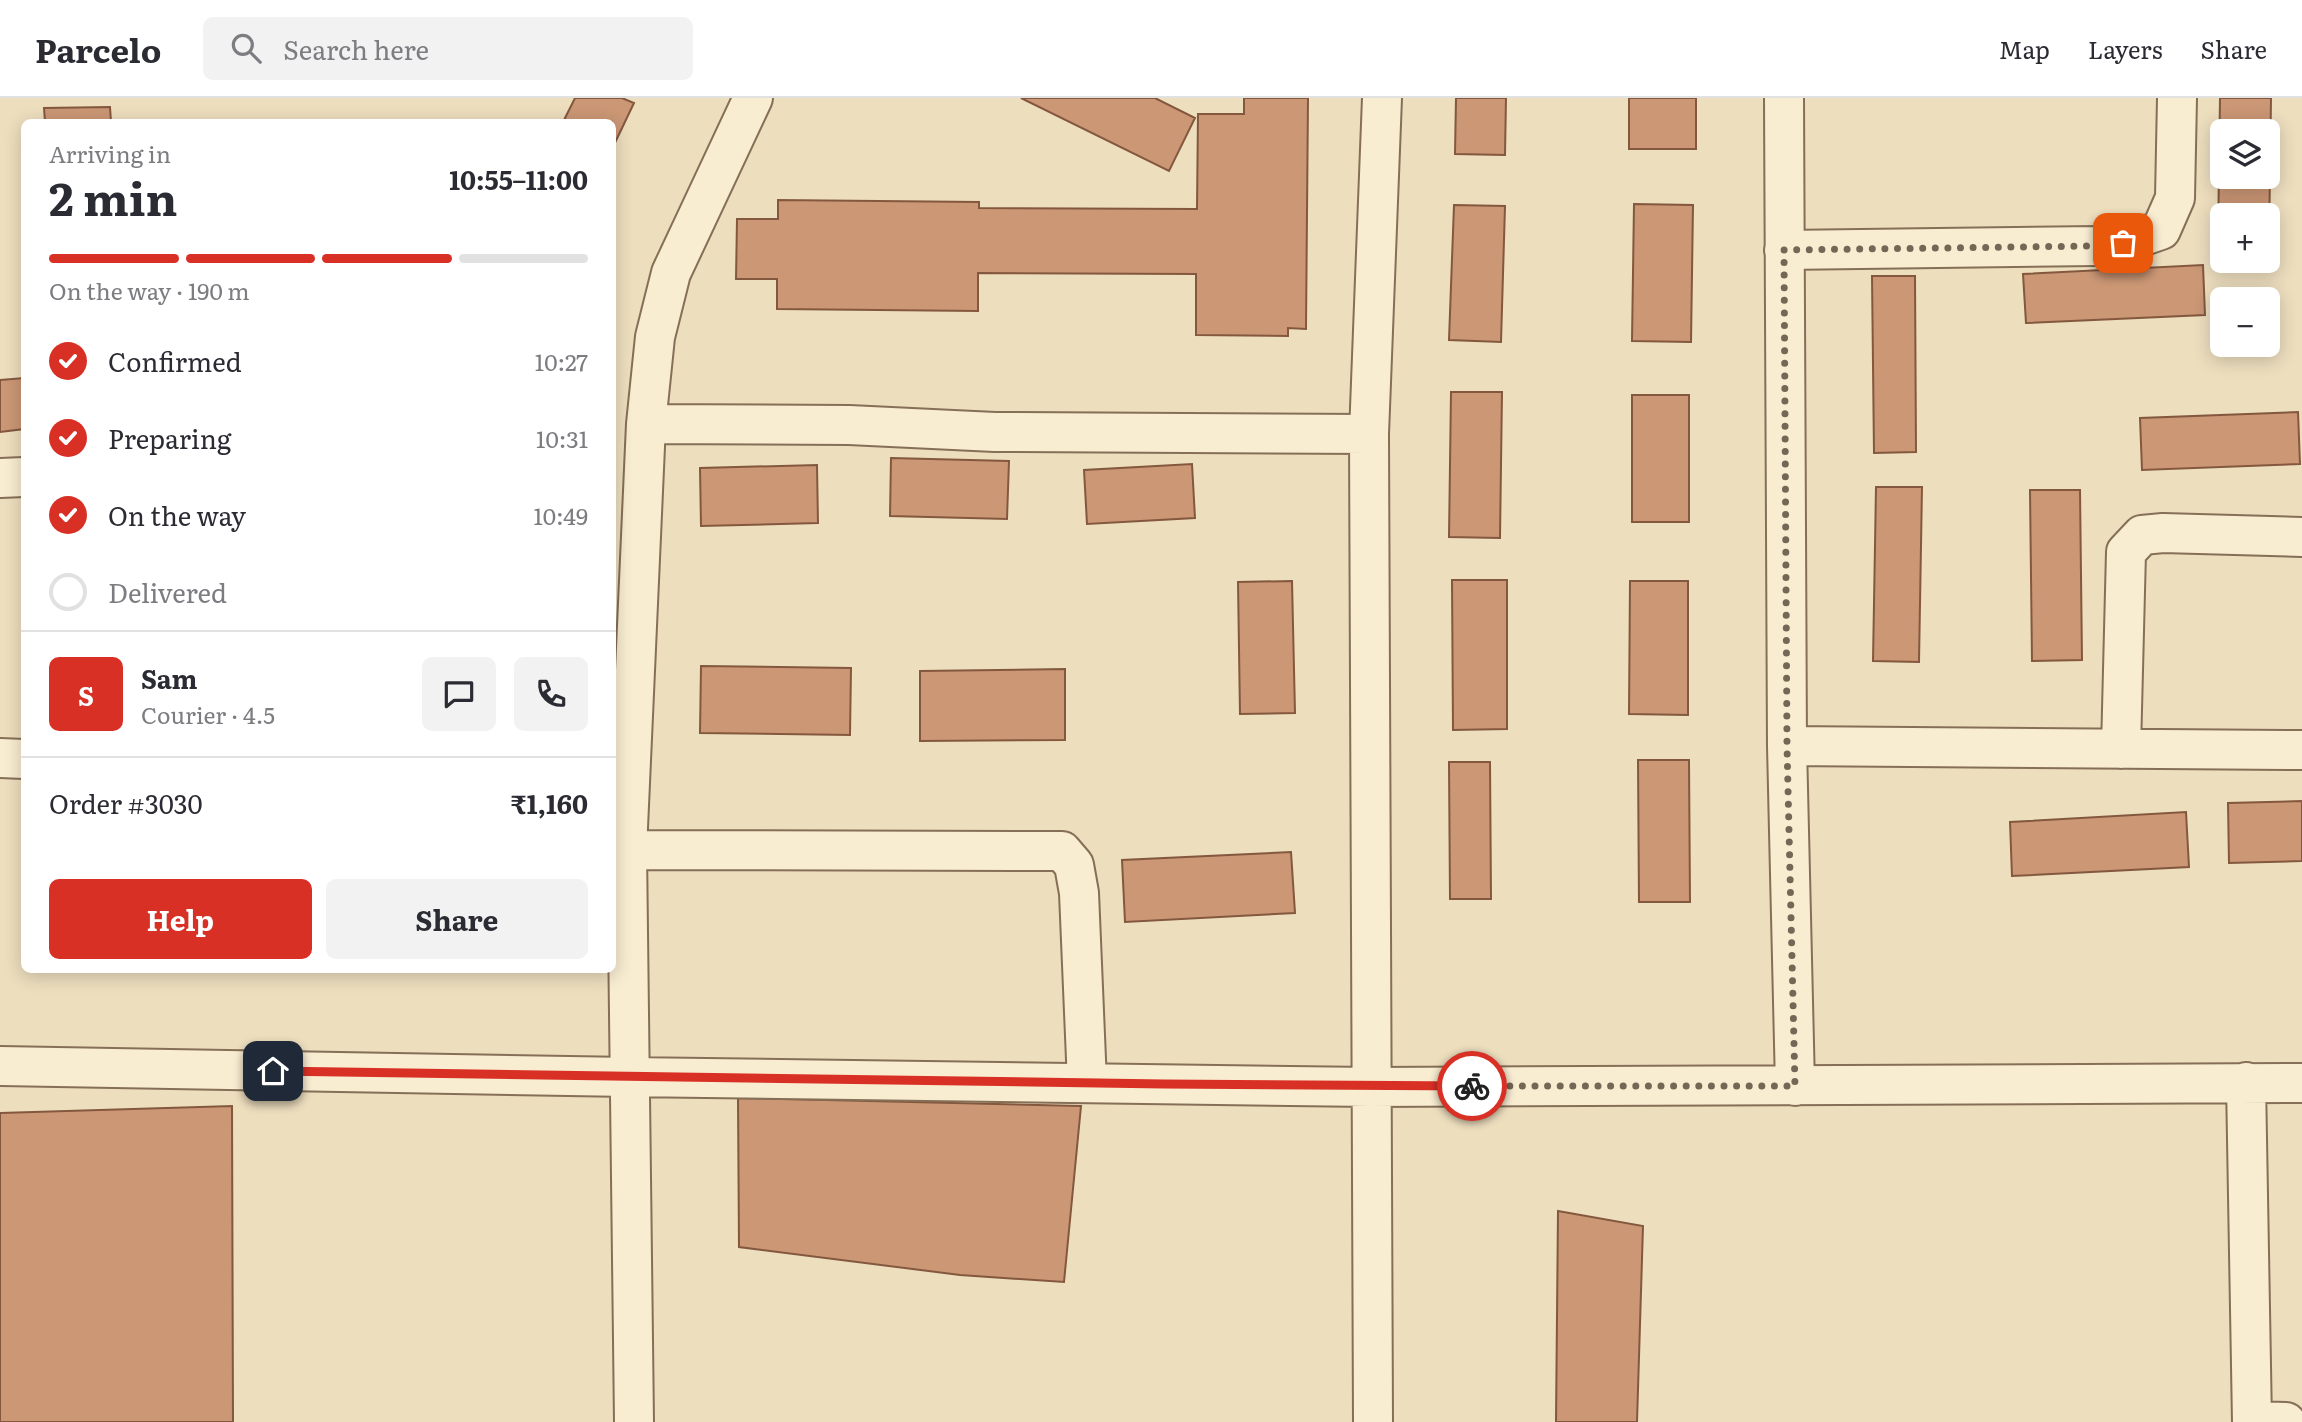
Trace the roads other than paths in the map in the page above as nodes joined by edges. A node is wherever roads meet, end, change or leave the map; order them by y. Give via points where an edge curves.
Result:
1 (753, 98) edge
2 (1382, 98) edge
3 (1784, 98) edge
4 (2178, 98) edge
5 (1784, 250) junction
6 (646, 424) junction
7 (1369, 434) junction
8 (21, 477) edge
9 (0, 478) edge
10 (2302, 537) edge
11 (1787, 746) junction
12 (2121, 749) junction
13 (2302, 750) edge
14 (0, 758) edge
15 (21, 759) edge
16 (627, 850) junction
17 (0, 1066) edge
18 (629, 1077) junction
19 (2246, 1082) junction
20 (1087, 1083) junction
21 (2302, 1083) edge
22 (1795, 1086) junction
23 (1370, 1087) junction
24 (634, 1422) edge
25 (1373, 1422) edge
26 (2252, 1422) edge
27 (2286, 1422) edge

1 - 6 street via 671,273 655,337
2 - 7 street
3 - 5 street
4 - 5 street via 2175,198 2161,230 2123,243 2095,246
5 - 11 street
6 - 7 street
6 - 16 street
7 - 23 street
8 - 9 street
10 - 12 street via 2163,533 2142,535 2126,552
11 - 12 street
11 - 22 street
12 - 13 street
14 - 15 street
16 - 18 street
16 - 20 street via 1062,851 1074,865 1079,893
17 - 18 street
18 - 20 street
18 - 24 street
19 - 21 street
19 - 22 street
19 - 26 street
20 - 23 street
22 - 23 street
23 - 25 street
26 - 27 street

